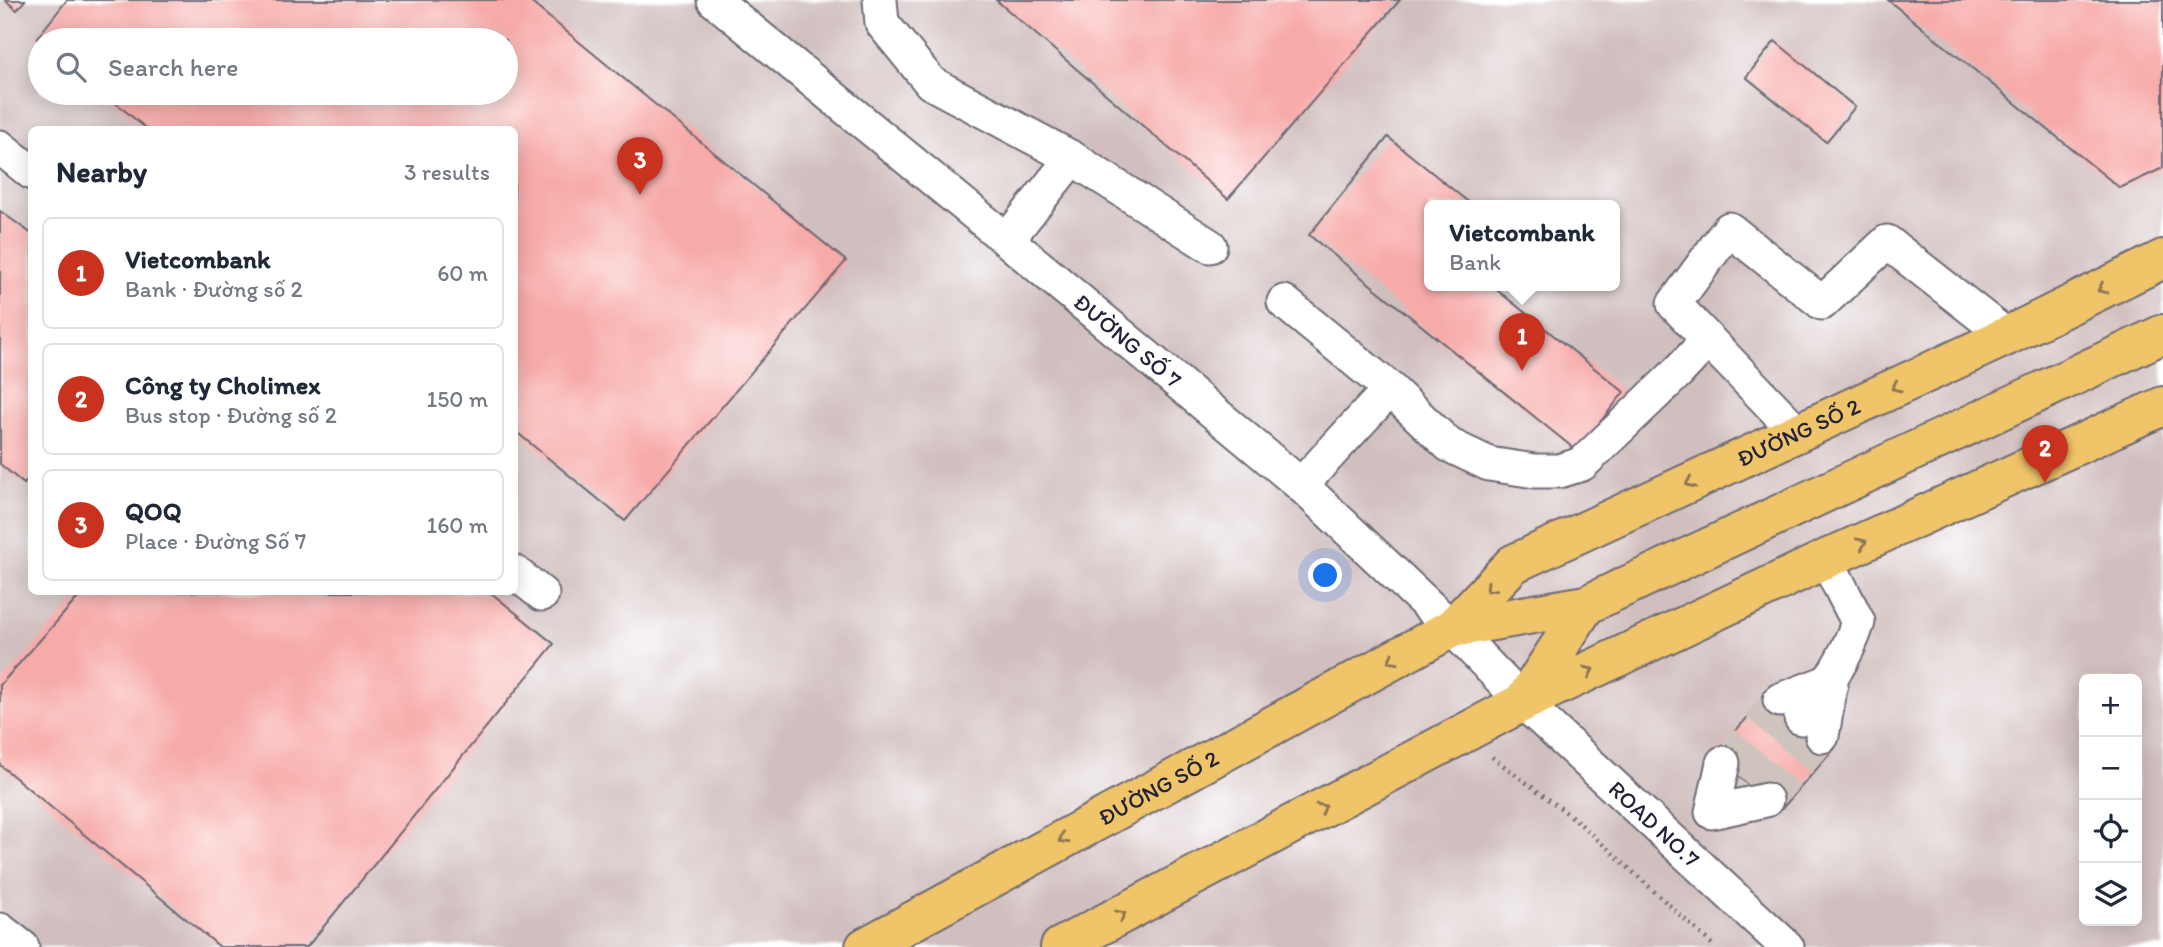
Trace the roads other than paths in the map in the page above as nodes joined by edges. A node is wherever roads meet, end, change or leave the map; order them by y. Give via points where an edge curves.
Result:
1 (714, 0) edge
2 (880, 0) edge
3 (0, 146) edge
4 (1072, 158) junction
5 (28, 170) edge
6 (1007, 240) junction
7 (1210, 246) dead end
8 (2163, 259) edge
9 (1284, 302) dead end
10 (2163, 334) edge
11 (2007, 336) junction
12 (1707, 341) junction
13 (1390, 389) junction
14 (2163, 406) edge
15 (1798, 433) junction
16 (1301, 485) junction
17 (1826, 559) junction
18 (518, 575) edge
19 (542, 594) dead end
20 (1586, 605) junction
21 (1452, 628) junction
22 (1523, 702) junction
23 (1801, 718) tunnel mouth
24 (1712, 812) junction
25 (1680, 847) junction
26 (0, 930) edge
27 (22, 947) edge
28 (865, 947) edge
29 (1060, 947) edge
30 (1787, 947) edge

1 - 6 street, ĐƯỜNG SỐ 7
2 - 4 street via 882,23 931,83
3 - 5 street
4 - 6 street
4 - 7 street
6 - 16 street, ĐƯỜNG SỐ 7
8 -> 11 main road, ĐƯỜNG SỐ 2
9 - 13 street
10 - 20 main road, ĐƯỜNG SỐ 2
11 - 12 street via 1887,243 1822,303 1729,229 1674,304
11 -> 15 main road, ĐƯỜNG SỐ 2
12 - 13 street via 1582,464 1559,471 1489,464 1449,446
12 - 15 street
13 - 16 street
17 -> 14 main road
15 -> 21 main road, ĐƯỜNG SỐ 2 via 1513,564
16 - 21 street, ĐƯỜNG SỐ 7
22 -> 17 main road
17 - 23 street via 1858,622 1831,680
18 - 19 street
20 - 21 main road, ĐƯỜNG SỐ 2
20 - 22 main road
21 - 22 street, ĐƯỜNG SỐ 7
21 -> 28 main road, ĐƯỜNG SỐ 2
22 - 25 street, ROAD NO.7
29 -> 22 main road
24 - 24 street via 1744,782
24 - 25 street
25 - 30 street, ROAD NO.7
26 - 27 street

